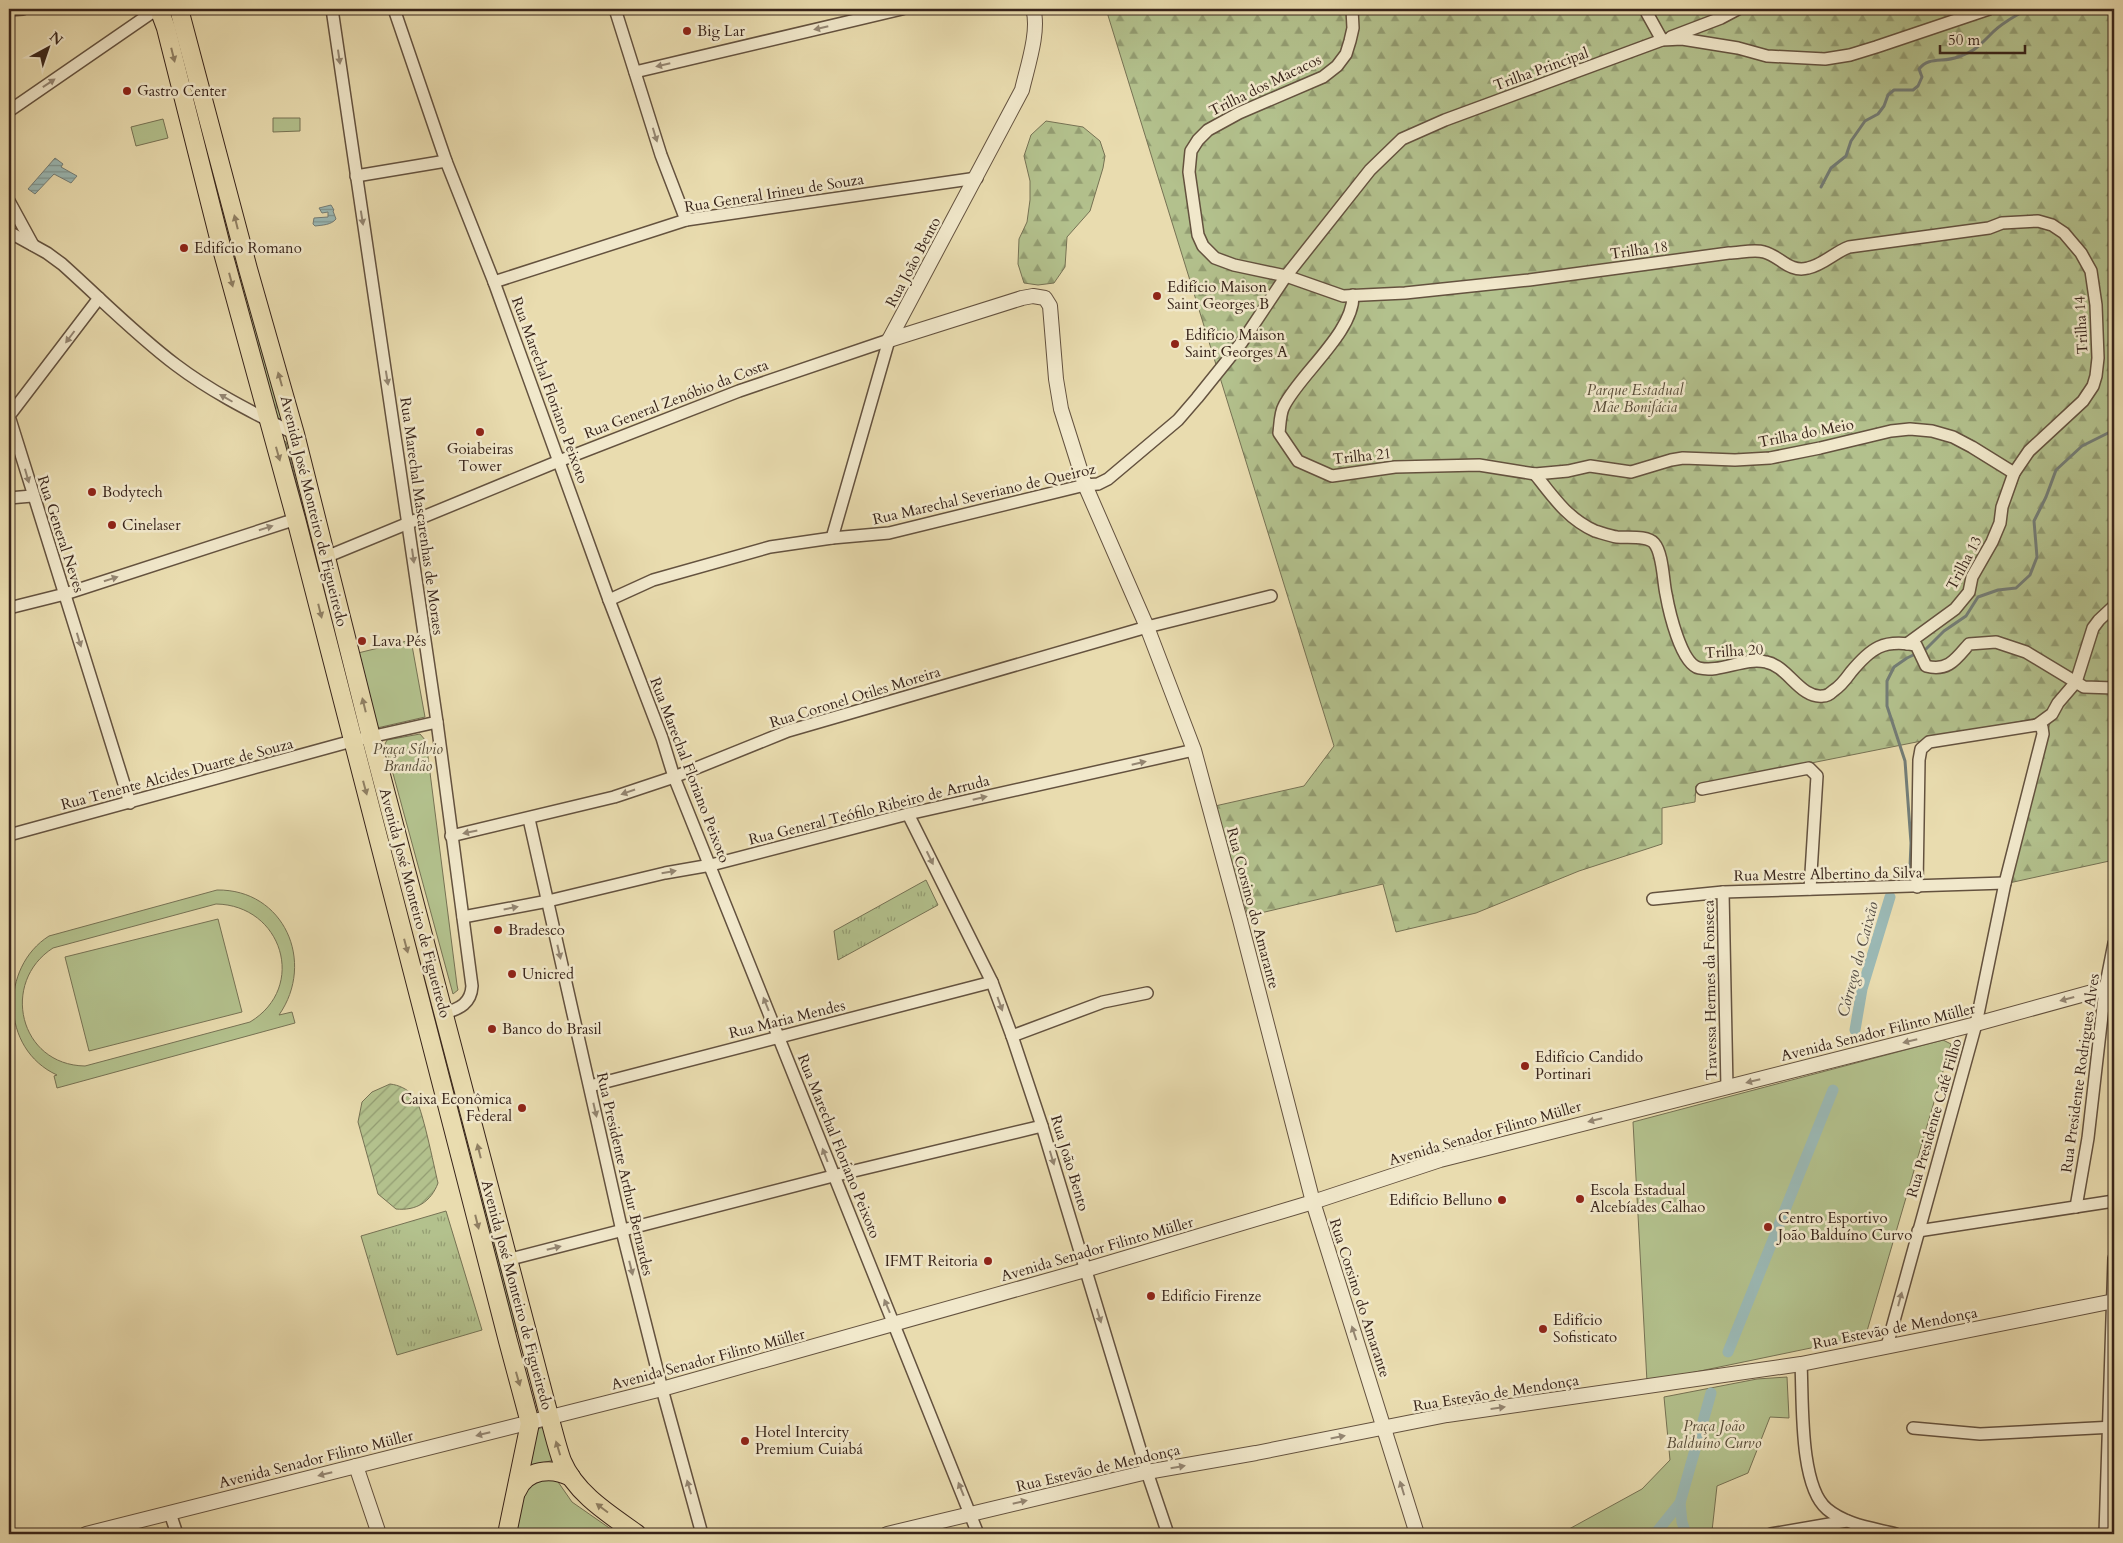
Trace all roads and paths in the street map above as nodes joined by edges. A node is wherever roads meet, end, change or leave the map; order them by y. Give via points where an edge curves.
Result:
1 (23, 9) edge
2 (158, 9) edge
3 (179, 9) edge
4 (332, 9) edge
5 (394, 9) edge
6 (615, 9) edge
7 (902, 9) edge
8 (1033, 9) edge
9 (1352, 9) edge
10 (1646, 9) edge
11 (1738, 9) edge
12 (1990, 9) edge
13 (9, 10) edge
14 (1662, 40) junction
15 (635, 72) junction
16 (9, 111) edge
17 (446, 161) junction
18 (356, 176) junction
19 (977, 178) junction
20 (9, 201) edge
21 (686, 220) junction
22 (1989, 228) joint
23 (9, 232) edge
24 (33, 245) junction
25 (1286, 276) junction
26 (494, 282) junction
27 (1353, 295) junction
28 (99, 298) junction
29 (1045, 298) joint
30 (889, 340) junction
31 (1213, 379) joint
32 (9, 416) edge
33 (269, 421) junction
34 (295, 434) junction
35 (560, 461) junction
36 (2014, 473) junction
37 (1535, 474) junction
38 (1085, 485) junction
39 (32, 496) junction
40 (9, 498) edge
41 (296, 519) junction
42 (409, 524) junction
43 (832, 538) junction
44 (326, 557) junction
45 (65, 594) junction
46 (1271, 596) dead end
47 (609, 600) junction
48 (2114, 606) edge
49 (9, 608) edge
50 (1147, 627) junction
51 (1912, 644) junction
52 (2076, 682) junction
53 (2114, 688) edge
54 (437, 722) junction
55 (2037, 724) junction
56 (371, 737) junction
57 (352, 741) junction
58 (1194, 750) junction
59 (674, 777) junction
60 (1702, 790) dead end
61 (130, 803) junction
62 (908, 814) junction
63 (529, 819) junction
64 (9, 835) edge
65 (451, 836) junction
66 (711, 865) junction
67 (2005, 883) junction
68 (1917, 887) junction
69 (1810, 889) junction
70 (1723, 892) junction
71 (1653, 899) dead end
72 (548, 901) junction
73 (463, 918) junction
74 (2114, 943) edge
75 (992, 982) junction
76 (2110, 988) edge
77 (1147, 993) dead end
78 (444, 1013) junction
79 (1976, 1024) junction
80 (1012, 1036) junction
81 (780, 1037) junction
82 (590, 1086) junction
83 (1727, 1088) junction
84 (1042, 1126) junction
85 (833, 1176) junction
86 (2114, 1201) edge
87 (1312, 1202) junction
88 (2076, 1207) junction
89 (1918, 1231) junction
90 (622, 1232) junction
91 (2114, 1258) edge
92 (507, 1260) junction
93 (1085, 1270) junction
94 (2113, 1301) edge
95 (895, 1324) junction
96 (1887, 1346) junction
97 (1801, 1364) junction
98 (662, 1389) junction
99 (549, 1418) junction
100 (530, 1423) junction
101 (2111, 1427) edge
102 (1384, 1428) junction
103 (1913, 1428) dead end
104 (356, 1466) junction
105 (1147, 1472) junction
106 (571, 1478) junction
107 (516, 1494) junction
108 (2110, 1509) edge
109 (170, 1513) junction
110 (971, 1514) junction
111 (1847, 1521) junction
112 (86, 1534) edge
113 (177, 1534) edge
114 (379, 1534) edge
115 (508, 1534) edge
116 (637, 1534) edge
117 (702, 1534) edge
118 (891, 1534) edge
119 (978, 1534) edge
120 (1168, 1534) edge
121 (1417, 1534) edge
122 (1771, 1534) edge
123 (1896, 1534) edge
124 (2105, 1534) edge

1 - 13 street
16 -> 2 street
2 -> 33 main road, Avenida José Monteiro de Figueiredo via 166,28
34 -> 3 main road, Avenida José Monteiro de Figueiredo
4 -> 18 street, Rua Marechal Mascarenhas de Moraes
5 - 17 street, Rua Marechal Floriano Peixoto
6 - 15 street
7 -> 15 street
8 - 19 street, Rua João Bento via 1030,55 1022,90
9 - 25 street, Trilha dos Macacos via 1350,41 1337,66 1323,77 1208,130 1191,151 1189,172 1193,208 1198,235 1204,246 1216,258
10 - 14 street
11 - 14 street
12 - 14 street, Trilha Principal via 1850,55 1825,59 1766,56 1692,40
14 - 25 street, Trilha Principal via 1402,139 1370,170
15 -> 21 street
17 - 18 street
17 - 26 street, Rua Marechal Floriano Peixoto
18 -> 42 street, Rua Marechal Mascarenhas de Moraes
19 - 21 street, Rua General Irineu de Souza
19 - 30 street, Rua João Bento
20 - 24 street
21 - 26 street, Rua General Irineu de Souza
22 - 27 street, Trilha 18 via 1850,247 1818,265 1800,270 1764,252 1729,253 1500,283
22 - 36 street, Trilha 14 via 2002,223 2038,221 2064,233 2091,271 2096,305 2098,358 2093,386 2083,401 2029,451
23 - 24 street
24 - 28 street via 62,264
25 - 27 street, Trilha 18 via 1343,296
25 - 31 street, Trilha Principal
26 - 35 street, Rua Marechal Floriano Peixoto
27 - 37 street, Trilha 21 via 1344,326 1283,407 1279,433 1298,461 1332,476 1395,467 1479,465
28 -> 32 street, Rua General Neves
33 -> 28 street via 176,365
29 - 30 street, Rua General Zenóbio da Costa via 1022,298
29 - 38 street, Rua Corsino do Amarante via 1050,306 1061,409
30 - 35 street, Rua General Zenóbio da Costa via 739,391
30 - 43 street, Rua João Bento
31 - 38 street, Rua Marechal Severiano de Queiroz via 1178,420 1113,476 1098,484
32 -> 39 street, Rua General Neves
33 - 34 street
33 -> 41 main road, Avenida José Monteiro de Figueiredo
34 - 44 main road, Avenida José Monteiro de Figueiredo
35 - 42 street, Rua General Zenóbio da Costa
35 - 47 street, Rua Marechal Floriano Peixoto
36 - 37 street, Trilha do Meio via 1953,437 1910,429 1770,458 1683,458 1631,472 1590,466
36 - 51 street, Trilha 13 via 2002,506 2000,523 1972,577 1969,592 1955,609
37 - 51 street, Trilha 20 via 1574,519 1616,537 1654,543 1682,652 1698,668 1768,662 1808,693 1821,697 1838,688 1866,653 1880,646
38 - 43 street, Rua Marechal Severiano de Queiroz via 889,533
38 - 50 street, Rua Corsino do Amarante
39 - 40 street
39 - 45 street, Rua General Neves
45 -> 41 street
41 -> 57 main road, Avenida José Monteiro de Figueiredo
42 - 44 street, Rua General Zenóbio da Costa
42 -> 54 street, Rua Marechal Mascarenhas de Moraes
43 - 47 street, Rua Marechal Severiano de Queiroz via 770,547 733,557 653,580
56 -> 44 main road, Avenida José Monteiro de Figueiredo
45 - 49 street
45 -> 61 street, Rua General Neves
46 - 50 street, Rua Coronel Otiles Moreira
47 - 59 street, Rua Marechal Floriano Peixoto
48 - 52 street via 2093,628
50 - 58 street, Rua Corsino do Amarante
50 - 59 street, Rua Coronel Otiles Moreira via 788,731
51 - 52 street via 1926,666 1934,668 1950,665 1969,644 1996,642 2026,652
52 - 53 street via 2084,686
52 - 55 street via 2052,714
54 - 56 street, Rua Tenente Alcides Duarte de Souza
54 - 65 street, Rua Marechal Mascarenhas de Moraes
55 - 67 street, Rua Presidente Café Filho via 2042,727 2043,734
55 - 68 street via 1929,742 1921,749
56 - 57 street, Rua Tenente Alcides Duarte de Souza
56 - 78 main road, Avenida José Monteiro de Figueiredo
57 - 61 street, Rua Tenente Alcides Duarte de Souza
57 -> 100 main road, Avenida José Monteiro de Figueiredo
62 -> 58 street, Rua General Teófilo Ribeiro de Arruda
58 - 87 street, Rua Corsino do Amarante
59 -> 63 street, Rua Coronel Otiles Moreira via 614,797
59 - 66 street, Rua Marechal Floriano Peixoto
60 - 69 street via 1809,768 1814,771 1817,776
61 - 64 street, Rua Tenente Alcides Duarte de Souza
62 - 66 street, Rua General Teófilo Ribeiro de Arruda
62 -> 75 street, Rua João Bento
63 -> 65 street, Rua Coronel Otiles Moreira
63 - 72 street, Rua Presidente Arthur Bernardes
65 - 73 street, Rua Marechal Mascarenhas de Moraes
72 -> 66 street, Rua General Teófilo Ribeiro de Arruda
81 -> 66 street, Rua Marechal Floriano Peixoto
67 - 68 street, Rua Mestre Albertino da Silva
67 - 79 street, Rua Presidente Café Filho
68 - 69 street, Rua Mestre Albertino da Silva
69 - 70 street, Rua Mestre Albertino da Silva
70 - 71 street, Rua Mestre Albertino da Silva
70 - 83 street, Travessa Hermes da Fonseca
73 -> 72 street, Rua General Teófilo Ribeiro de Arruda
72 -> 82 street, Rua Presidente Arthur Bernardes
73 - 78 street, Rua Marechal Mascarenhas de Moraes via 472,992 463,1006
74 - 76 street, Rua Presidente Rodrigues Alves
75 -> 80 street, Rua João Bento
75 - 81 street, Rua Maria Mendes
76 -> 79 street, Avenida Senador Filinto Müller
76 - 88 street, Rua Presidente Rodrigues Alves
77 - 80 street via 1102,1002
92 -> 78 main road, Avenida José Monteiro de Figueiredo
79 -> 83 street, Avenida Senador Filinto Müller
79 - 89 street, Rua Presidente Café Filho
80 - 84 street, Rua João Bento
81 - 82 street, Rua Maria Mendes
85 -> 81 street, Rua Marechal Floriano Peixoto
82 -> 90 street, Rua Presidente Arthur Bernardes
83 -> 87 street, Avenida Senador Filinto Müller via 1440,1160
84 - 85 street
84 -> 93 street, Rua João Bento
85 - 90 street
95 -> 85 street, Rua Marechal Floriano Peixoto
86 - 88 street
87 - 93 street, Avenida Senador Filinto Müller
102 -> 87 street, Rua Corsino do Amarante
88 - 89 street
96 -> 89 street, Rua Presidente Café Filho
92 -> 90 street
90 -> 98 street, Rua Presidente Arthur Bernardes
91 - 94 street
92 - 99 main road, Avenida José Monteiro de Figueiredo
93 - 95 street, Avenida Senador Filinto Müller
93 -> 105 street, Rua João Bento
94 - 96 street, Rua Estevão de Mendonça
94 - 101 street
95 - 98 street, Avenida Senador Filinto Müller
110 -> 95 street, Rua Marechal Floriano Peixoto
96 - 97 street, Rua Estevão de Mendonça
102 -> 97 street, Rua Estevão de Mendonça via 1447,1415
97 - 111 street via 1806,1457 1812,1487 1826,1509
98 - 99 street, Avenida Senador Filinto Müller
117 -> 98 street, Rua Presidente Arthur Bernardes
99 - 100 street, Avenida Senador Filinto Müller
106 -> 99 main road, Avenida José Monteiro de Figueiredo via 562,1462
100 -> 104 street, Avenida Senador Filinto Müller
100 - 107 main road
101 - 103 street via 1980,1434
101 - 108 street
105 -> 102 street, Rua Estevão de Mendonça
121 -> 102 street, Rua Corsino do Amarante
104 -> 109 street, Avenida Senador Filinto Müller
104 - 114 street
110 -> 105 street, Rua Estevão de Mendonça
105 - 120 street, Rua João Bento
106 - 107 main road via 552,1470 531,1475 522,1482
116 -> 106 main road via 592,1500
107 - 115 main road
108 - 124 street
109 - 112 street, Avenida Senador Filinto Müller
109 - 113 street
110 - 118 street, Rua Estevão de Mendonça
110 - 119 street, Rua Marechal Floriano Peixoto
111 - 122 street
111 - 123 street

